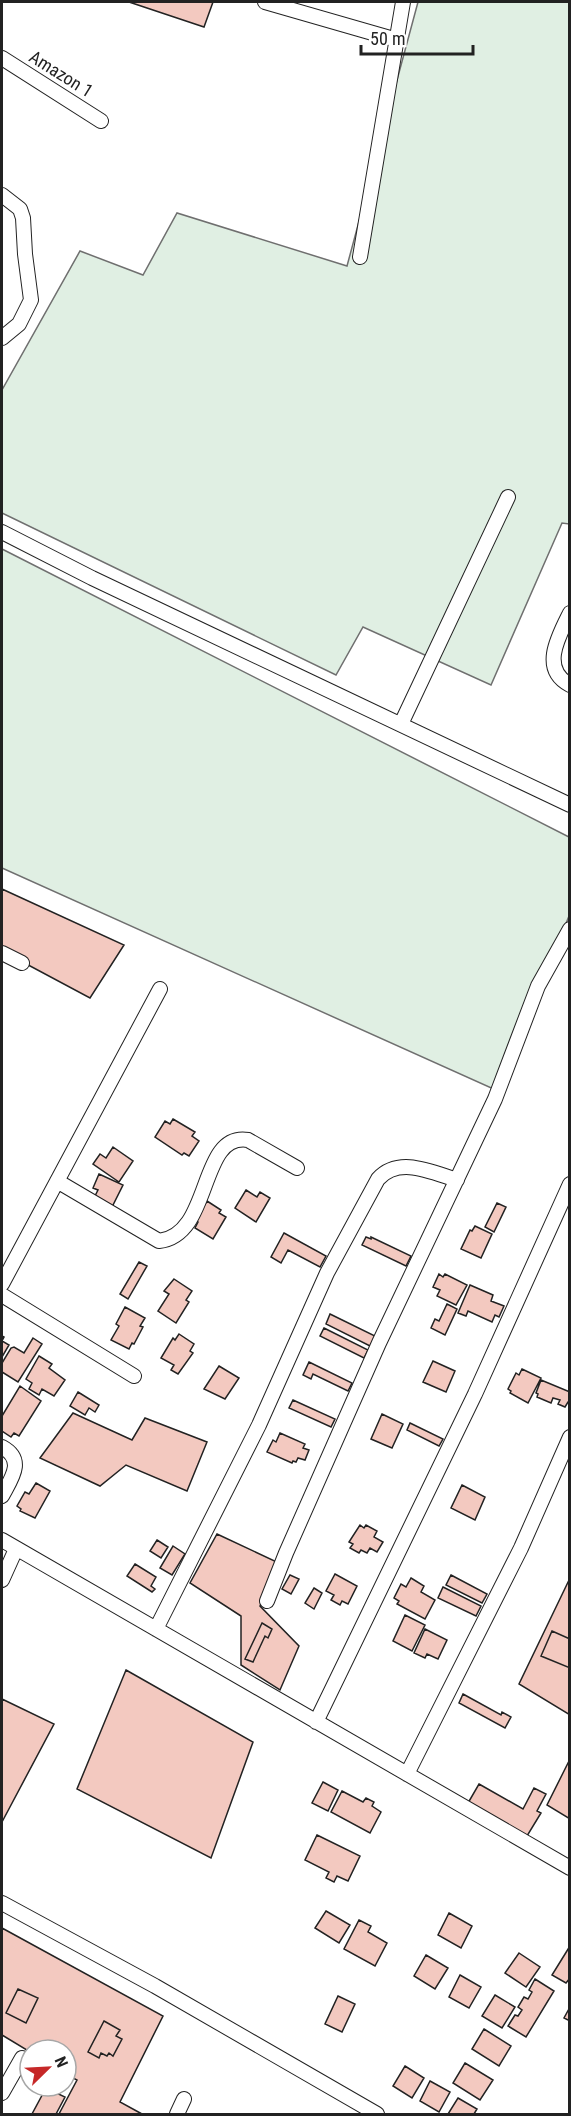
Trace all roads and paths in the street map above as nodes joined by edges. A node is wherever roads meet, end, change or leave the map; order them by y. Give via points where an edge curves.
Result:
1 (265, 2) edge
2 (403, 2) edge
3 (397, 40) junction
4 (2, 58) edge
5 (101, 120) dead end
6 (2, 195) edge
7 (360, 257) dead end
8 (2, 338) edge
9 (508, 497) dead end
10 (2, 532) edge
11 (570, 613) edge
12 (570, 685) edge
13 (401, 724) junction
14 (570, 805) edge
15 (570, 929) edge
16 (2, 953) edge
17 (22, 963) dead end
18 (160, 989) dead end
19 (297, 1168) dead end
20 (457, 1179) junction
21 (57, 1181) junction
22 (570, 1184) edge
23 (556, 1212) junction
24 (570, 1218) edge
25 (2, 1284) edge
26 (2, 1295) edge
27 (134, 1376) dead end
28 (570, 1437) edge
29 (2, 1447) edge
30 (2, 1496) edge
31 (2, 1540) edge
32 (16, 1549) junction
33 (2, 1580) edge
34 (267, 1601) dead end
35 (156, 1629) junction
36 (316, 1722) junction
37 (407, 1774) junction
38 (570, 1868) edge
39 (2, 1903) edge
40 (18, 2065) edge
41 (2, 2093) edge
42 (184, 2099) dead end
43 (177, 2115) edge
44 (377, 2115) edge

1 - 3 street
2 - 3 street
3 - 7 street
4 - 5 street, Amazon 1
6 - 8 street via 20,209 23,218 31,300 19,324
9 - 13 street
10 - 13 street
11 - 12 street via 552,662 560,680
13 - 14 street
15 - 20 street via 538,986 495,1099
16 - 17 street
18 - 21 street
19 - 21 street via 248,1140 230,1143 218,1155 181,1233 171,1240 159,1241
20 - 34 street via 379,1343
20 - 35 street via 407,1166 386,1170 378,1179 327,1273 259,1425
21 - 25 street
22 - 23 street
23 - 24 street
23 - 36 street via 475,1394
26 - 27 street
28 - 37 street via 521,1548
29 - 30 street via 14,1459 15,1469
31 - 32 street
32 - 33 street
32 - 35 street
35 - 36 street
36 - 37 street
37 - 38 street
39 - 44 street via 155,1986
40 - 41 street
42 - 43 street

